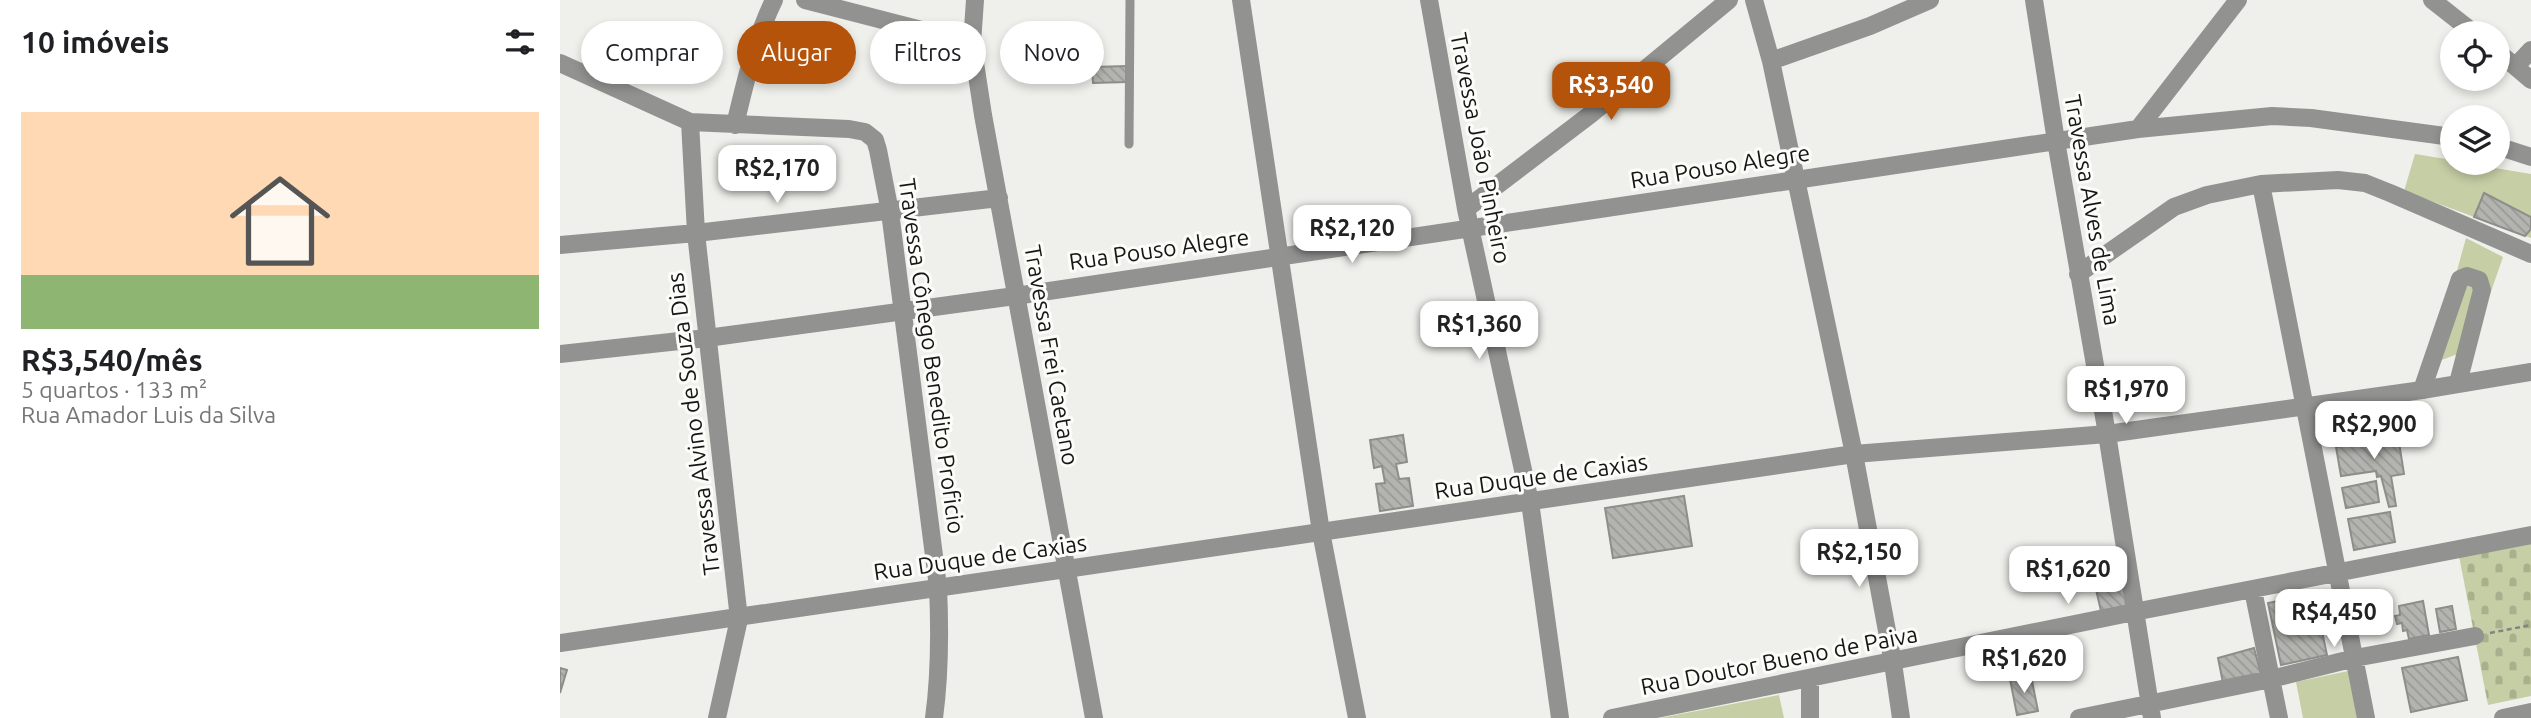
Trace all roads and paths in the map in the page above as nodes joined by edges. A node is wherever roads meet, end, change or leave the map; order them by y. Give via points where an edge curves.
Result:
1 (774, 0) edge
2 (805, 0) edge
3 (975, 0) edge
4 (1130, 0) edge
5 (1241, 0) edge
6 (1429, 0) edge
7 (1729, 0) edge
8 (1754, 0) edge
9 (1930, 0) edge
10 (2034, 0) edge
11 (2238, 0) edge
12 (2432, 0) edge
13 (887, 21) edge
14 (974, 21) edge
15 (2459, 21) edge
16 (2531, 50) edge
17 (1770, 61) junction
18 (2510, 61) edge
19 (560, 63) edge
20 (2516, 66) junction
21 (2531, 80) edge
22 (978, 84) edge
23 (690, 122) junction
24 (735, 125) junction
25 (2138, 129) junction
26 (2440, 135) edge
27 (2056, 141) junction
28 (1129, 144) dead end
29 (2510, 150) edge
30 (2531, 157) edge
31 (1794, 179) junction
32 (2261, 184) junction
33 (999, 198) junction
34 (1465, 209) junction
35 (890, 212) junction
36 (1470, 228) junction
37 (696, 233) junction
38 (560, 245) edge
39 (2531, 254) edge
40 (1278, 257) junction
41 (2078, 274) junction
42 (1015, 296) junction
43 (903, 311) junction
44 (707, 338) junction
45 (560, 354) edge
46 (2531, 372) edge
47 (2458, 383) junction
48 (2422, 390) junction
49 (2304, 406) junction
50 (2107, 434) junction
51 (1854, 454) junction
52 (1530, 502) junction
53 (1321, 532) junction
54 (2531, 535) edge
55 (1066, 569) junction
56 (2336, 572) junction
57 (938, 587) junction
58 (2253, 590) junction
59 (2134, 612) junction
60 (739, 619) junction
61 (2531, 625) edge
62 (2474, 636) joint
63 (560, 643) edge
64 (2355, 658) junction
65 (1893, 663) junction
66 (1810, 679) junction
67 (2271, 679) junction
68 (2151, 711) edge
69 (2531, 712) edge
70 (717, 718) edge
71 (934, 718) edge
72 (1094, 718) edge
73 (1357, 718) edge
74 (1560, 718) edge
75 (1612, 718) edge
76 (1810, 718) edge
77 (1901, 718) edge
78 (2079, 718) edge
79 (2279, 718) edge
80 (2366, 718) edge
81 (2503, 718) edge

1 - 24 street
2 - 13 street
3 - 14 street, Travessa Frei Caetano
4 - 28 lane
5 - 40 street
6 - 34 street, Travessa João Pinheiro
7 - 34 street via 1591,114
8 - 17 street
9 - 17 street
10 - 27 street, Travessa Alves de Lima
11 - 25 street
12 - 15 street
16 - 20 street
17 - 31 street
18 - 20 street
19 - 23 street
20 - 21 street
22 - 33 street, Travessa Frei Caetano
23 - 24 street
23 - 37 street, Travessa Alvino de Souza Dias
24 - 35 street, Travessa Cônego Benedito Proficio via 865,132 875,140
25 - 26 street, Rua Pouso Alegre via 2272,116
25 - 27 street, Rua Pouso Alegre
27 - 31 street, Rua Pouso Alegre
27 - 41 street, Travessa Alves de Lima
29 - 30 street
31 - 36 street, Rua Pouso Alegre
31 - 51 street
32 - 39 street via 2365,183
32 - 41 street via 2174,207
32 - 49 street
33 - 35 street
33 - 42 street, Travessa Frei Caetano
34 - 36 street, Travessa João Pinheiro
35 - 37 street
35 - 43 street, Travessa Cônego Benedito Proficio
36 - 40 street, Rua Pouso Alegre
36 - 52 street, Travessa João Pinheiro
37 - 38 street
37 - 44 street, Travessa Alvino de Souza Dias
40 - 42 street, Rua Pouso Alegre
40 - 53 street
41 - 50 street, Travessa Alves de Lima
42 - 43 street, Rua Pouso Alegre
42 - 55 street, Travessa Frei Caetano
43 - 44 street, Rua Pouso Alegre
43 - 57 street, Travessa Cônego Benedito Proficio
44 - 45 street, Rua Pouso Alegre
44 - 60 street, Travessa Alvino de Souza Dias
46 - 47 street, Rua Duque de Caxias
47 - 48 street, Rua Duque de Caxias
47 - 48 street via 2482,290 2479,280 2468,276 2460,279
48 - 49 street, Rua Duque de Caxias
49 - 50 street, Rua Duque de Caxias
49 - 56 street
50 - 51 street, Rua Duque de Caxias
50 - 59 street, Travessa Alves de Lima
51 - 52 street, Rua Duque de Caxias
51 - 65 street
52 - 53 street, Rua Duque de Caxias
52 - 74 street, Travessa João Pinheiro
53 - 55 street, Rua Duque de Caxias
53 - 73 street
54 - 56 street, Rua Doutor Bueno de Paiva
55 - 57 street, Rua Duque de Caxias
55 - 72 street, Travessa Frei Caetano
56 - 58 street, Rua Doutor Bueno de Paiva
56 - 64 street
57 - 60 street, Rua Duque de Caxias
57 - 71 street, Travessa Cônego Benedito Proficio
58 - 59 street, Rua Doutor Bueno de Paiva
58 - 67 street
59 - 65 street, Rua Doutor Bueno de Paiva
59 - 68 street, Travessa Alves de Lima
60 - 63 street, Rua Duque de Caxias
60 - 70 street, Travessa Alvino de Souza Dias
61 - 62 path
62 - 64 street
64 - 67 street
64 - 80 street
65 - 66 street, Rua Doutor Bueno de Paiva
65 - 77 street
66 - 75 street, Rua Doutor Bueno de Paiva
66 - 76 street
67 - 68 street
67 - 79 street
68 - 78 street
69 - 81 street

